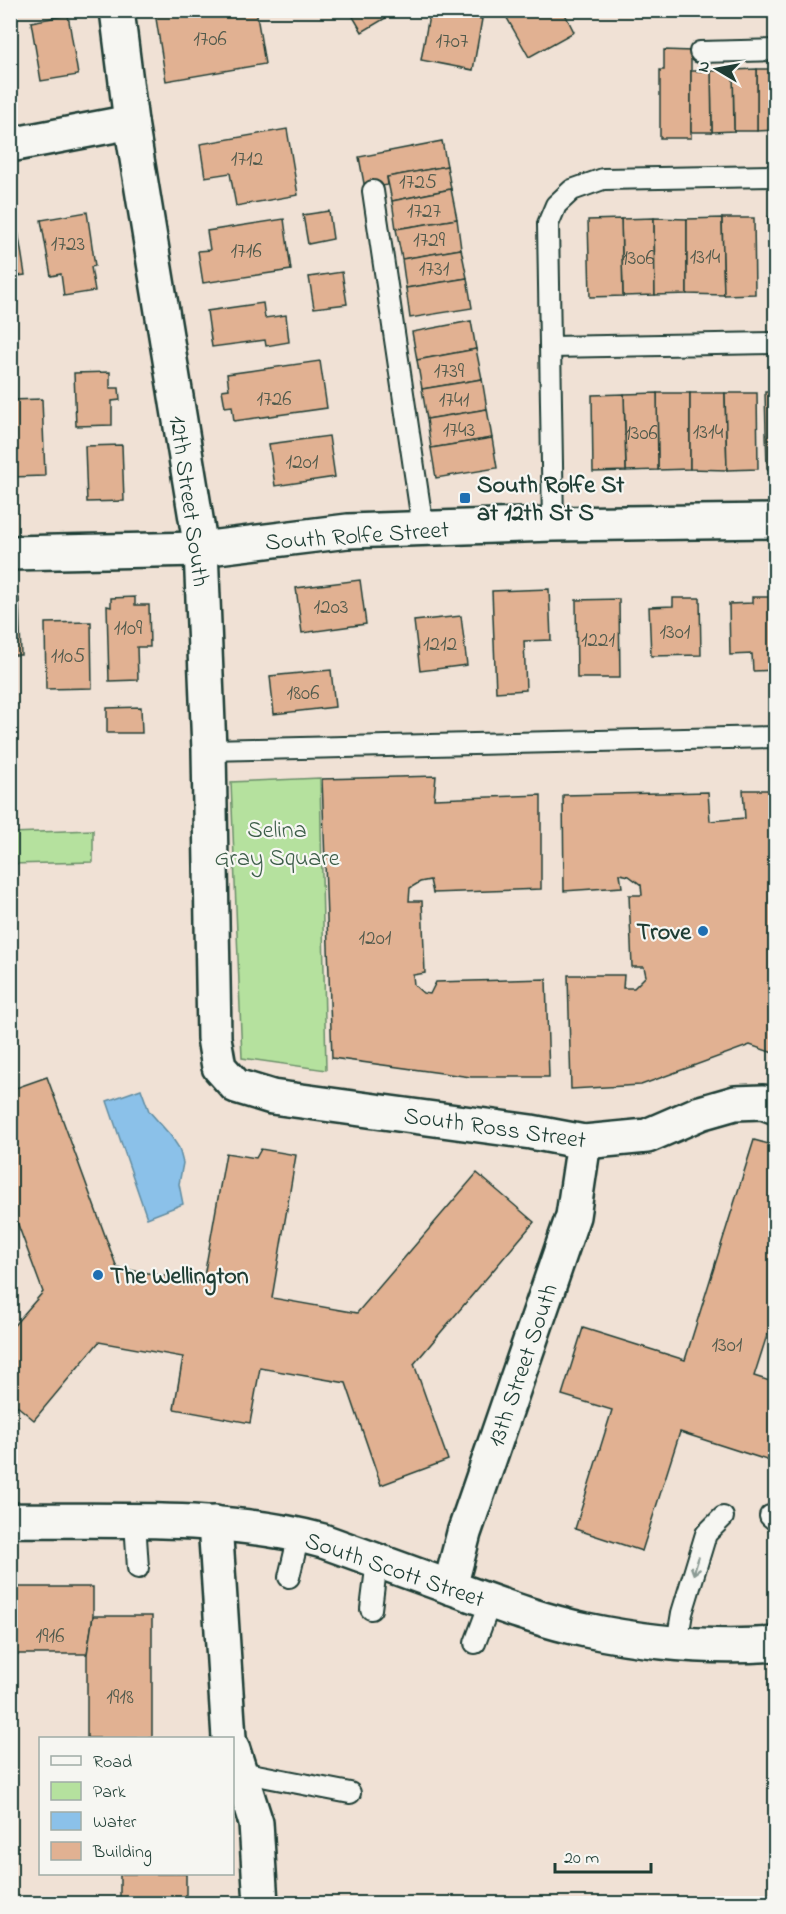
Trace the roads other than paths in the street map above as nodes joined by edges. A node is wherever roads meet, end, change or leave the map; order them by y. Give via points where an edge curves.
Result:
1 (117, 10) edge
2 (776, 50) edge
3 (700, 52) dead end
4 (130, 122) junction
5 (10, 145) edge
6 (776, 176) edge
7 (374, 191) dead end
8 (776, 343) edge
9 (550, 347) junction
10 (776, 521) edge
11 (553, 524) junction
12 (423, 528) junction
13 (201, 549) junction
14 (10, 553) edge
15 (776, 737) edge
16 (209, 750) junction
17 (219, 1067) joint
18 (776, 1107) edge
19 (584, 1142) junction
20 (723, 1517) dead end
21 (10, 1520) edge
22 (135, 1522) junction
23 (215, 1523) junction
24 (299, 1535) junction
25 (377, 1561) junction
26 (138, 1568) dead end
27 (289, 1577) dead end
28 (450, 1587) junction
29 (490, 1603) junction
30 (371, 1609) dead end
31 (475, 1643) dead end
32 (677, 1643) junction
33 (776, 1644) edge
34 (229, 1737) edge
35 (237, 1760) edge
36 (350, 1793) dead end
37 (261, 1904) edge

1 - 4 street, 12th Street South
2 - 3 lane
4 - 5 street
4 - 13 street, 12th Street South
6 - 9 lane via 603,179 572,190 556,205 548,224
7 - 12 lane
8 - 9 lane
9 - 11 lane
10 - 11 street, South Rolfe Street
11 - 12 street, South Rolfe Street
12 - 13 street, South Rolfe Street via 348,531
13 - 14 street, South Rolfe Street
13 - 16 street, 12th Street South
15 - 16 lane
16 - 17 street, 12th Street South via 214,1038
17 - 19 street, South Ross Street via 236,1086 272,1096
18 - 19 street, South Ross Street via 763,1102 735,1103 647,1136
19 - 28 street, 13th Street South via 573,1216 464,1533
20 -> 32 lane via 706,1534 682,1612
21 - 22 street, South Scott Street
22 - 23 street, South Scott Street
22 - 26 lane
23 - 24 street, South Scott Street
23 - 34 street
24 - 25 street, South Scott Street
24 - 27 lane
25 - 28 street, South Scott Street
25 - 30 lane
28 - 29 street, South Scott Street
29 - 31 lane
29 - 32 street, South Scott Street via 584,1630
32 - 33 street, South Scott Street
35 - 36 lane
35 - 37 street via 256,1823

